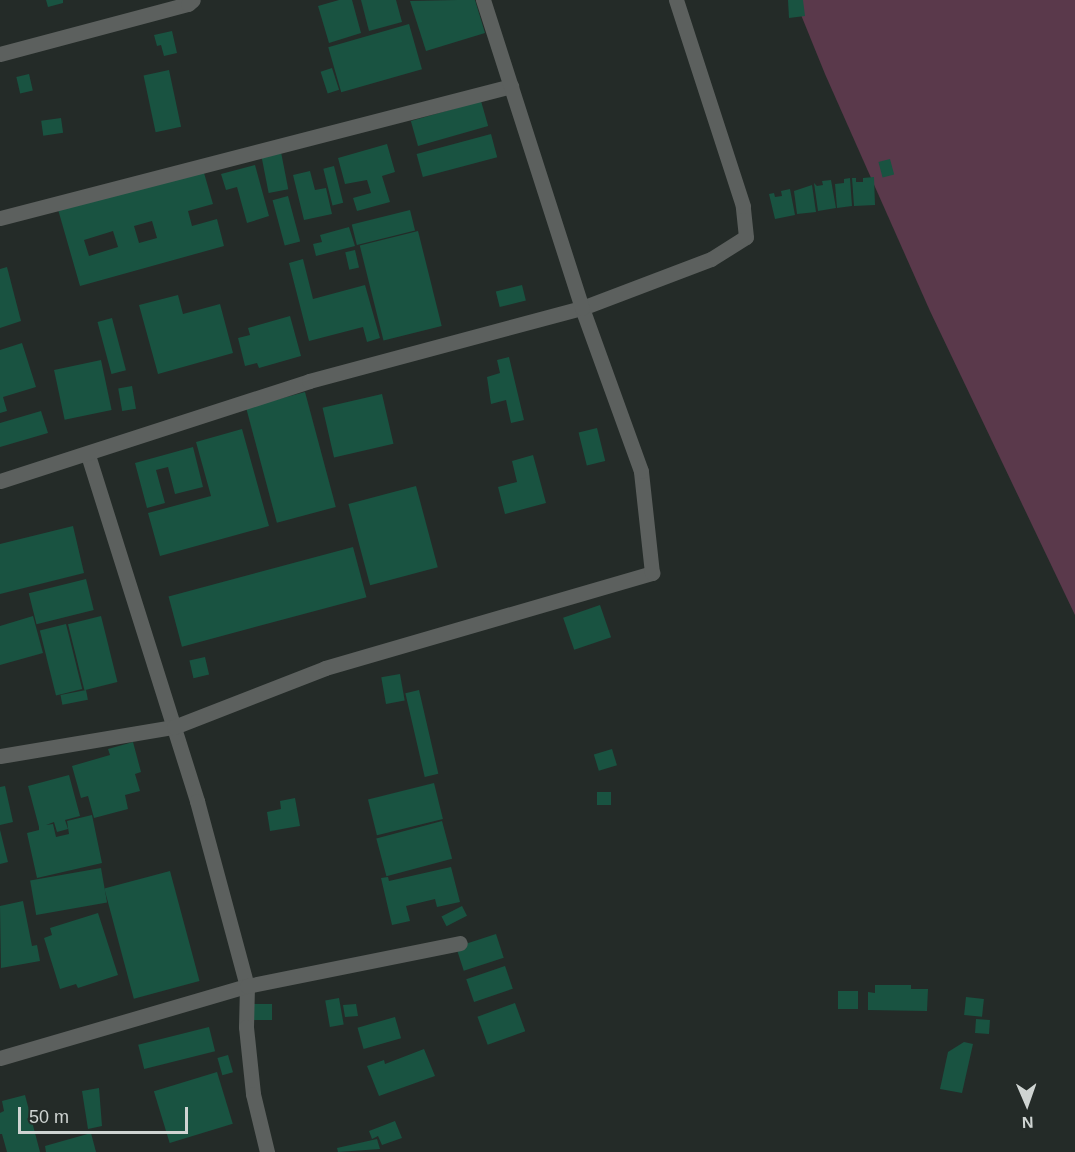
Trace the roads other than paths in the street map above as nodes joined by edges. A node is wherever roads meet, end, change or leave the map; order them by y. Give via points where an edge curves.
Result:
1 (193, 0) edge
2 (483, 0) edge
3 (676, 0) edge
4 (0, 54) edge
5 (511, 86) junction
6 (0, 218) edge
7 (582, 308) junction
8 (88, 455) junction
9 (0, 481) edge
10 (174, 728) junction
11 (0, 756) edge
12 (460, 943) dead end
13 (247, 986) junction
14 (0, 1058) edge
15 (267, 1152) edge

1 - 4 street
2 - 5 street
3 - 7 street via 743,206 746,237 711,259
5 - 6 street
5 - 7 street
7 - 8 street via 309,381
7 - 10 street via 641,471 652,573 325,668
8 - 9 street
8 - 10 street
10 - 11 street
10 - 13 street
12 - 13 street
13 - 14 street
13 - 15 street via 246,1027 253,1094

